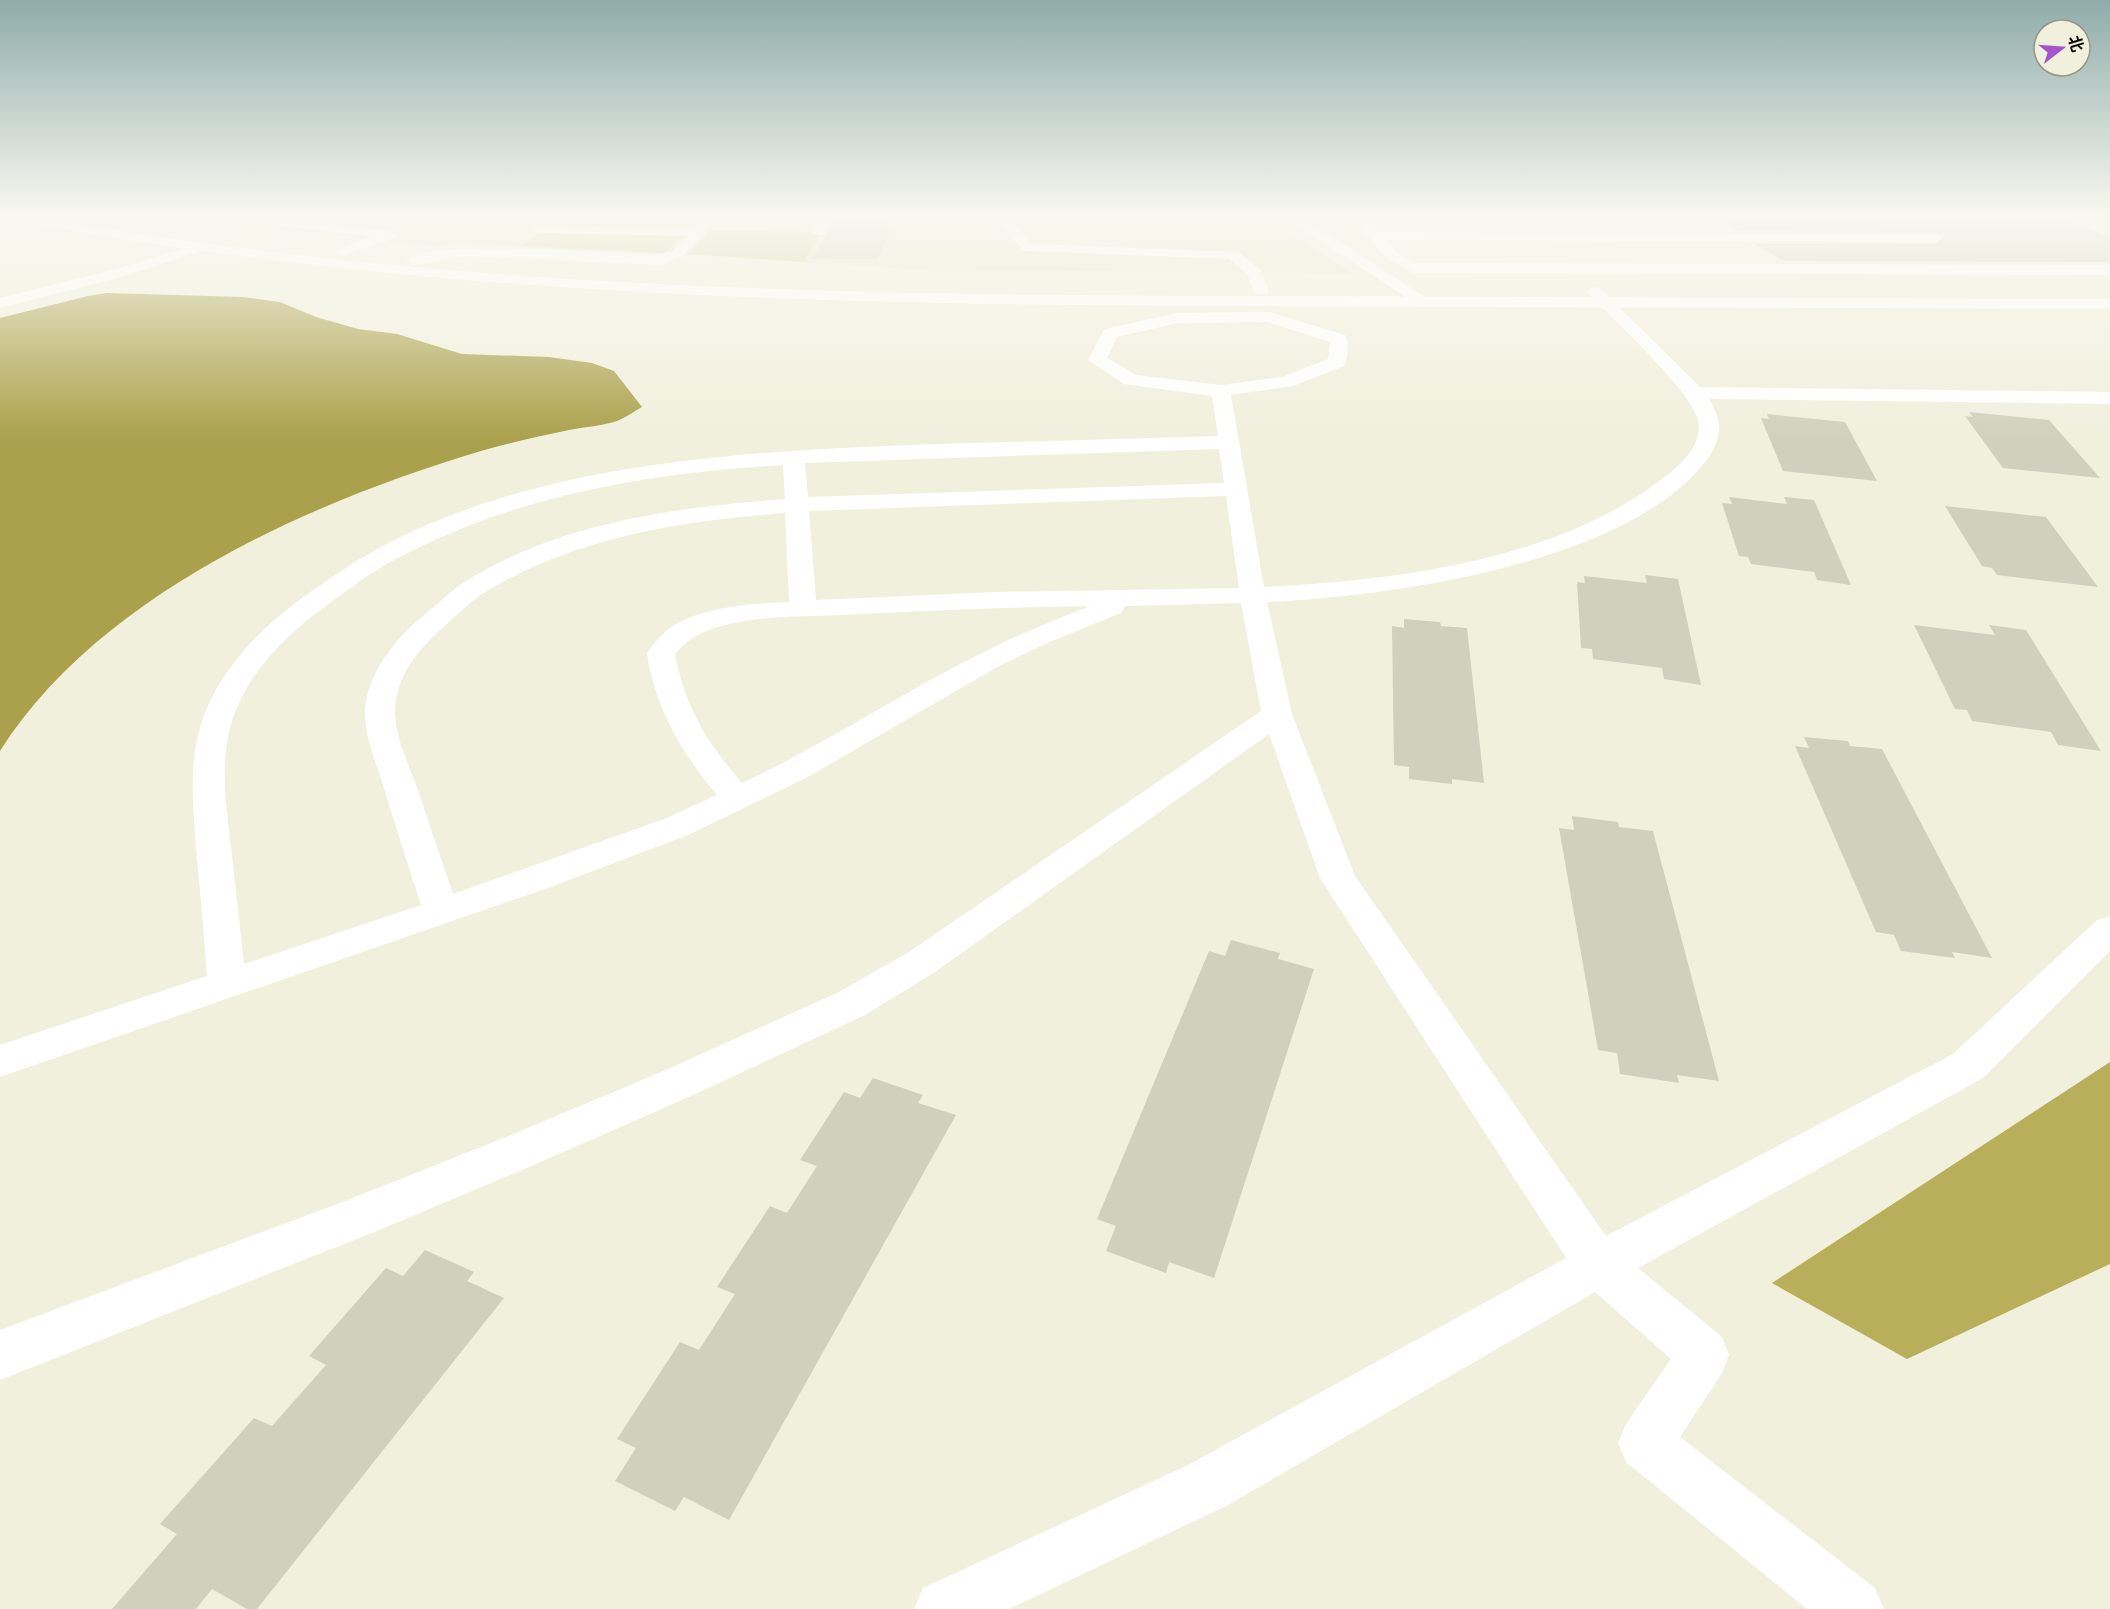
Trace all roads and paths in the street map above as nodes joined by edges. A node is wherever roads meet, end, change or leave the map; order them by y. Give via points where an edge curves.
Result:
1 (55, 289) edge
2 (689, 289) edge
3 (977, 289) edge
4 (1405, 289) edge
5 (1830, 289) edge
6 (1916, 289) edge
7 (1261, 291) joint
8 (1408, 291) junction
9 (2110, 293) edge
10 (1600, 297) junction
11 (1425, 302) junction
12 (0, 303) edge
13 (2110, 304) edge
14 (1221, 391) junction
15 (1695, 393) junction
16 (2110, 399) edge
17 (1229, 442) junction
18 (794, 459) junction
19 (1236, 489) junction
20 (796, 506) junction
21 (1253, 597) junction
22 (1134, 599) junction
23 (802, 610) junction
24 (1277, 714) junction
25 (738, 799) junction
26 (441, 912) junction
27 (2110, 929) edge
28 (227, 984) junction
29 (0, 1061) edge
30 (1598, 1265) junction
31 (0, 1355) edge
32 (944, 1609) edge
33 (1854, 1609) edge

1 - 12 main road
2 - 11 main road via 966,300
3 - 7 main road
4 - 8 main road
5 - 10 main road
6 - 9 main road
7 - 8 main road
8 - 10 main road
8 - 11 main road
10 - 11 main road
10 - 13 main road
10 - 15 main road
14 - 14 main road via 1286,382 1337,362 1339,339 1269,317 1178,318 1110,333 1097,360 1131,380
14 - 17 main road
15 - 16 main road
15 - 21 main road via 1709,417 1710,429 1697,457 1663,490 1610,521 1539,549 1450,572 1346,589
17 - 18 main road
17 - 19 main road
18 - 20 main road
18 - 28 main road via 646,472 577,485 476,515 371,563 324,593 282,627 248,664 223,704 209,747 208,790
19 - 20 main road
19 - 21 main road
20 - 23 main road
20 - 26 main road via 663,519 562,545 473,588 436,615 407,646 388,678 380,712 387,746
21 - 22 main road
21 - 24 main road
22 - 23 main road
22 - 25 main road via 989,660 846,743
23 - 25 main road via 704,622 676,635 661,653 663,671 682,720 715,772
24 - 30 main road via 1338,878
24 - 31 main road via 922,962 851,1004 527,1148
25 - 26 main road via 608,854
26 - 28 main road
27 - 30 main road via 1968,1066
28 - 29 main road
30 - 32 main road via 1208,1485
30 - 33 main road via 1704,1355 1645,1443

